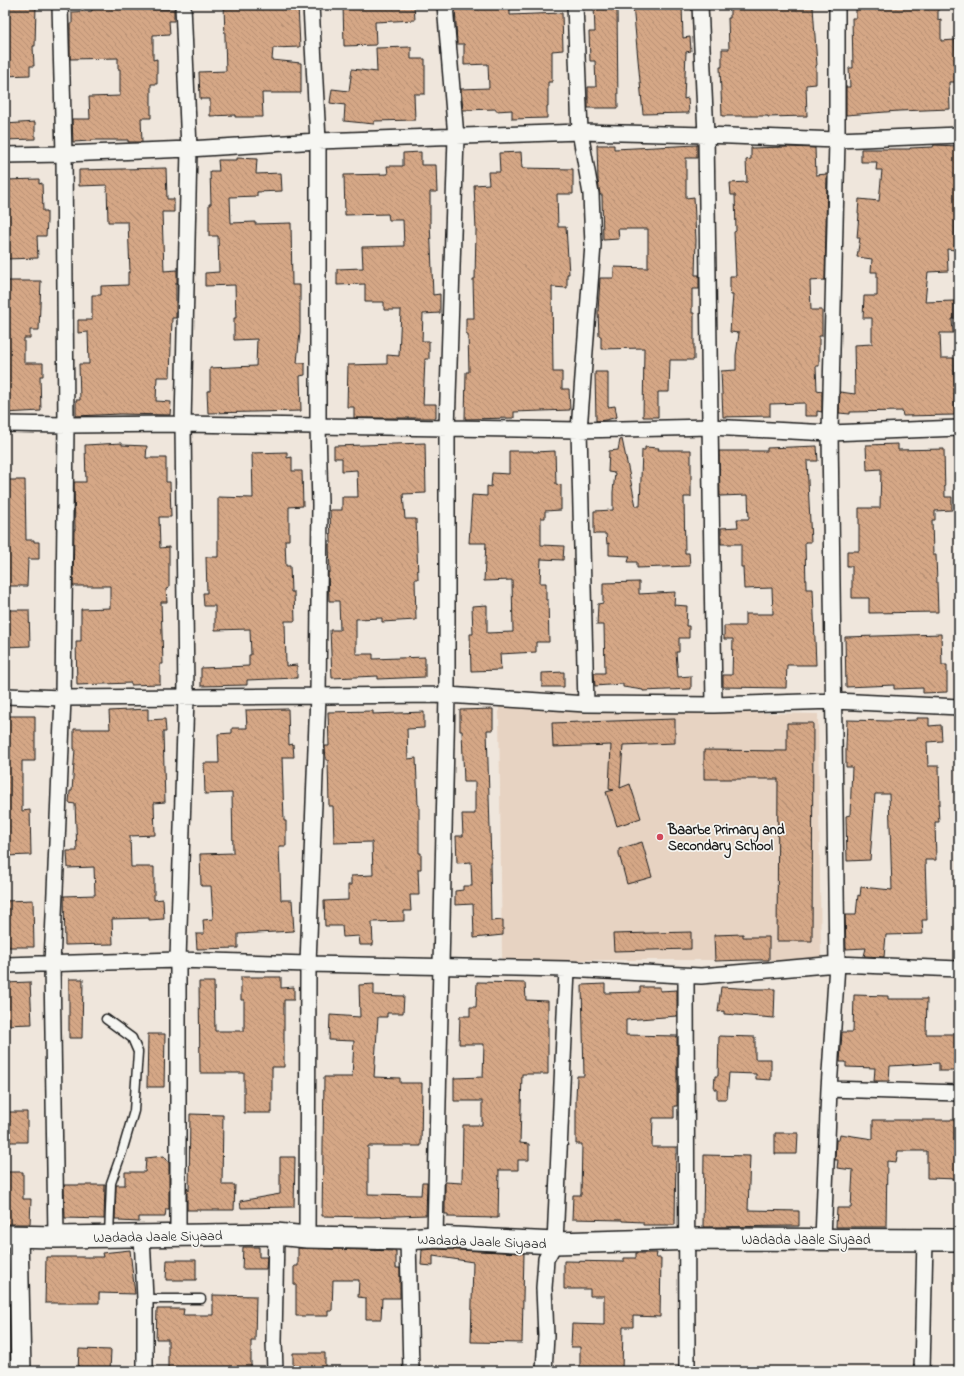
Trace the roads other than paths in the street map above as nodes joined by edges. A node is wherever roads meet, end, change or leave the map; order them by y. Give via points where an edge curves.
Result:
1 (60, 5) edge
2 (183, 5) edge
3 (311, 5) edge
4 (445, 5) edge
5 (575, 5) edge
6 (700, 5) edge
7 (837, 5) edge
8 (580, 132) junction
9 (706, 135) junction
10 (959, 135) edge
11 (456, 137) junction
12 (837, 140) junction
13 (318, 141) junction
14 (189, 149) junction
15 (64, 154) junction
16 (5, 155) edge
17 (5, 424) edge
18 (183, 424) junction
19 (66, 425) junction
20 (710, 426) junction
21 (318, 427) junction
22 (959, 428) edge
23 (447, 429) junction
24 (580, 430) junction
25 (830, 433) junction
26 (318, 695) junction
27 (447, 695) junction
28 (5, 696) edge
29 (186, 696) junction
30 (63, 698) junction
31 (834, 701) junction
32 (586, 704) junction
33 (714, 705) junction
34 (959, 707) edge
35 (178, 960) junction
36 (52, 964) junction
37 (308, 964) junction
38 (837, 964) junction
39 (5, 965) edge
40 (440, 967) junction
41 (567, 969) junction
42 (959, 969) edge
43 (686, 976) junction
44 (106, 1019) dead end
45 (829, 1089) junction
46 (959, 1093) edge
47 (276, 1234) junction
48 (12, 1236) edge
49 (109, 1236) junction
50 (142, 1236) junction
51 (178, 1236) junction
52 (56, 1237) junction
53 (306, 1237) junction
54 (436, 1237) junction
55 (408, 1239) junction
56 (688, 1239) junction
57 (823, 1239) junction
58 (925, 1239) junction
59 (959, 1240) edge
60 (555, 1243) junction
61 (145, 1299) junction
62 (201, 1299) dead end
63 (21, 1371) edge
64 (145, 1371) edge
65 (275, 1371) edge
66 (411, 1371) edge
67 (544, 1371) edge
68 (687, 1371) edge
69 (922, 1371) edge

1 - 15 street
2 - 14 street
3 - 13 street
4 - 11 street
5 - 8 street
6 - 9 street
7 - 12 street
8 - 9 street
8 - 11 street
8 - 24 street via 591,194 593,245
9 - 12 street
9 - 20 street
10 - 12 street
11 - 13 street
11 - 23 street
12 - 25 street
13 - 14 street
13 - 21 street
14 - 15 street
14 - 18 street
15 - 16 street
15 - 19 street
17 - 19 street
18 - 19 street
18 - 21 street
18 - 29 street
19 - 30 street
20 - 24 street
20 - 25 street
20 - 33 street
21 - 23 street
21 - 26 street
22 - 25 street
23 - 24 street
23 - 27 street
24 - 32 street
25 - 31 street
26 - 27 street
26 - 29 street
26 - 37 street
27 - 32 street
27 - 40 street
28 - 30 street
29 - 30 street
29 - 35 street
30 - 36 street
31 - 33 street
31 - 34 street
31 - 38 street
32 - 33 street
35 - 36 street
35 - 37 street
35 - 51 street
36 - 39 street
36 - 52 street
37 - 40 street
37 - 53 street
38 - 42 street
38 - 43 street
38 - 45 street
40 - 41 street
40 - 54 street
41 - 43 street
41 - 60 street
43 - 56 street
44 - 49 lane via 132,1038 138,1052 134,1111 111,1183
45 - 46 street
45 - 57 street
47 - 51 main road, Wadada Jaale Siyaad
47 - 53 main road, Wadada Jaale Siyaad
47 - 65 street
48 - 52 main road, Wadada Jaale Siyaad
48 - 63 street
49 - 50 main road, Wadada Jaale Siyaad
49 - 52 main road, Wadada Jaale Siyaad
50 - 51 main road, Wadada Jaale Siyaad
50 - 61 street
53 - 55 main road, Wadada Jaale Siyaad
54 - 55 main road, Wadada Jaale Siyaad
54 - 60 main road, Wadada Jaale Siyaad
55 - 66 street
56 - 57 main road, Wadada Jaale Siyaad
56 - 60 main road, Wadada Jaale Siyaad
56 - 68 street
57 - 58 main road, Wadada Jaale Siyaad
58 - 59 main road, Wadada Jaale Siyaad
58 - 69 street
60 - 67 street via 546,1259
61 - 62 lane
61 - 64 street

